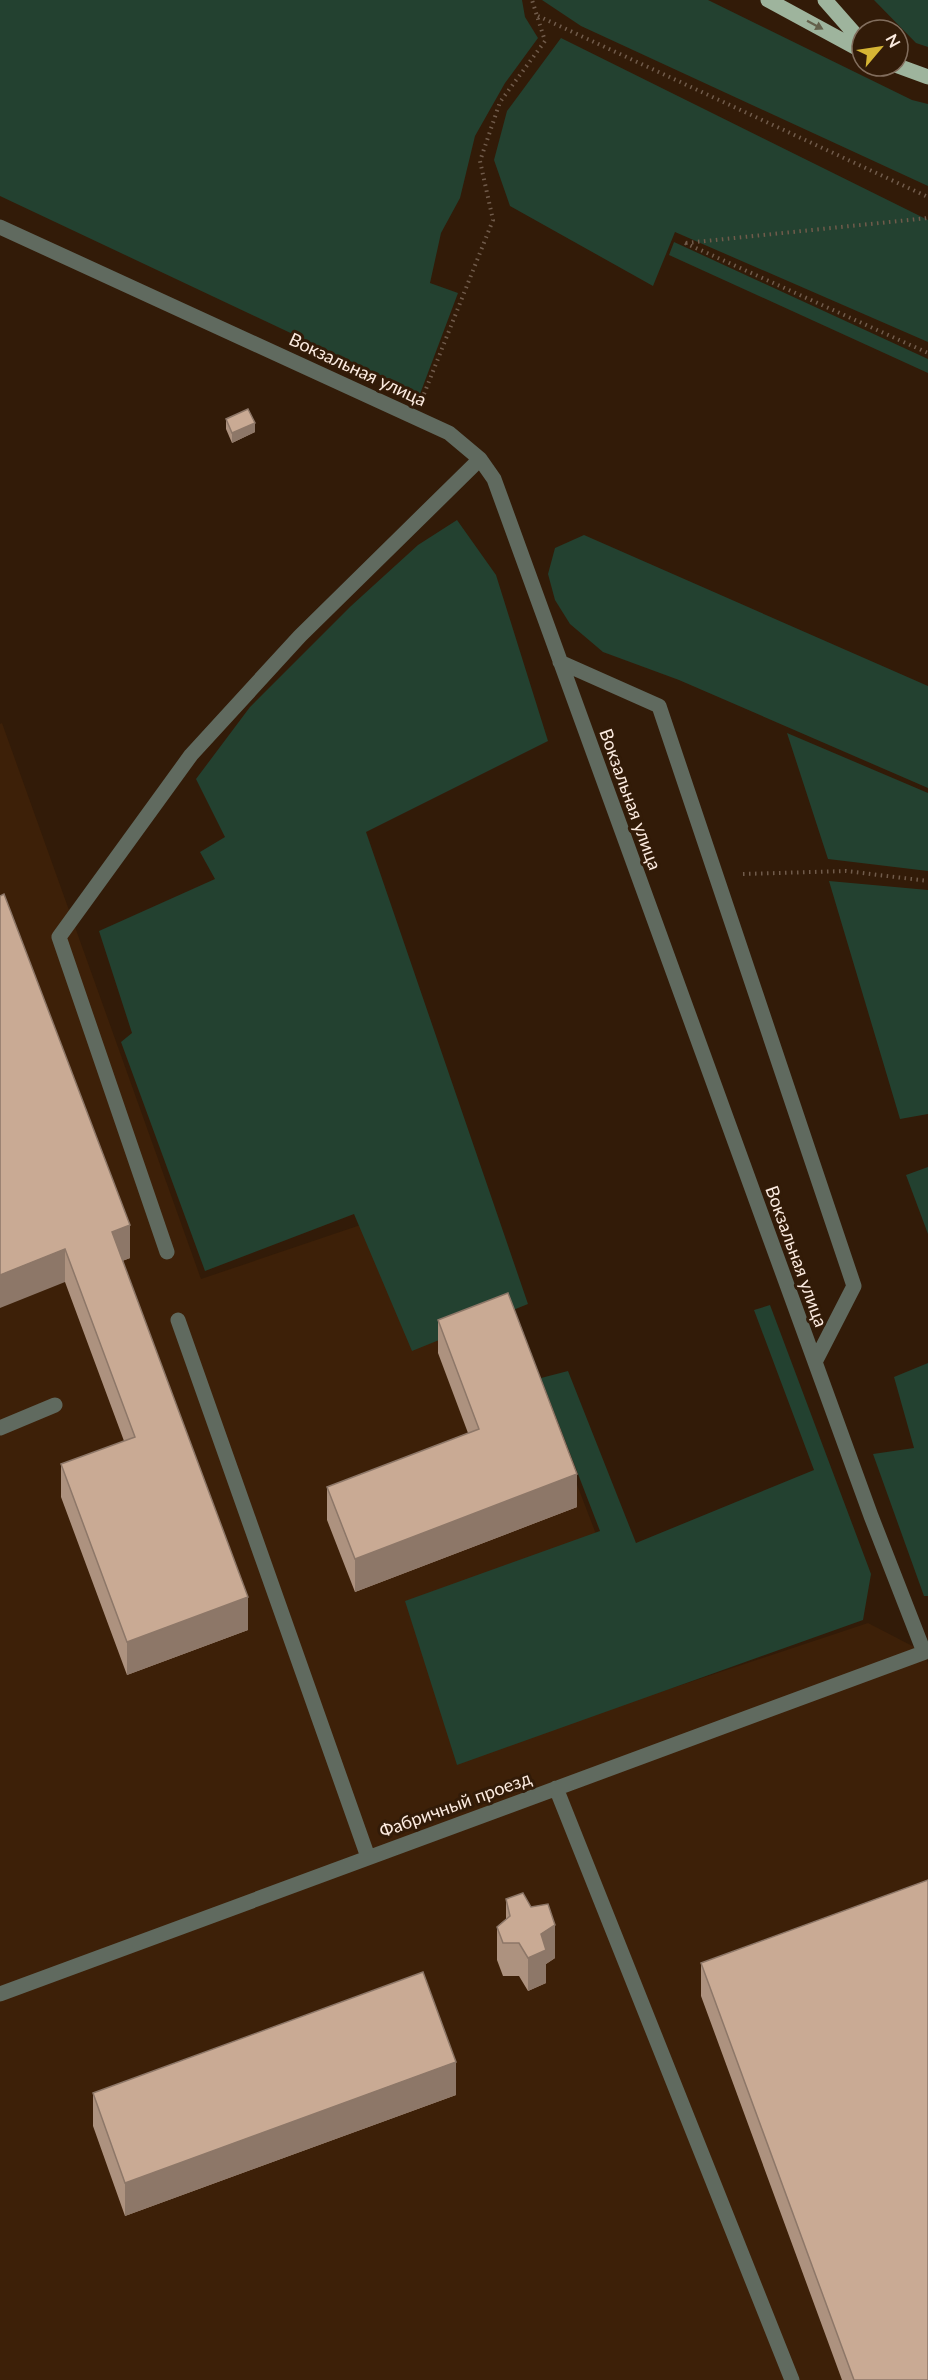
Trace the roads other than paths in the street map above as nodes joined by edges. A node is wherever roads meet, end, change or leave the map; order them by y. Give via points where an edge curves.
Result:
1 (768, 0) edge
2 (825, 0) edge
3 (850, 28) edge
4 (850, 44) edge
5 (910, 70) edge
6 (928, 77) edge
7 (0, 227) edge
8 (480, 459) junction
9 (560, 662) junction
10 (167, 1252) dead end
11 (178, 1320) dead end
12 (815, 1362) junction
13 (56, 1405) dead end
14 (0, 1428) edge
15 (926, 1651) edge
16 (556, 1788) junction
17 (368, 1857) junction
18 (0, 1994) edge
19 (792, 2380) edge

1 -> 4 main road
2 - 3 main road
5 - 6 main road
7 - 8 street, Вокзальная улица via 449,432
8 - 9 street, Вокзальная улица via 494,479
8 - 10 street via 300,636 191,755 59,937
9 - 12 street, Вокзальная улица
9 - 12 street via 659,706 854,1286
11 - 17 street
12 - 15 street, Вокзальная улица
13 - 14 street
15 - 16 street, Фабричный проезд
16 - 17 street, Фабричный проезд
16 - 19 street
17 - 18 street, Фабричный проезд

